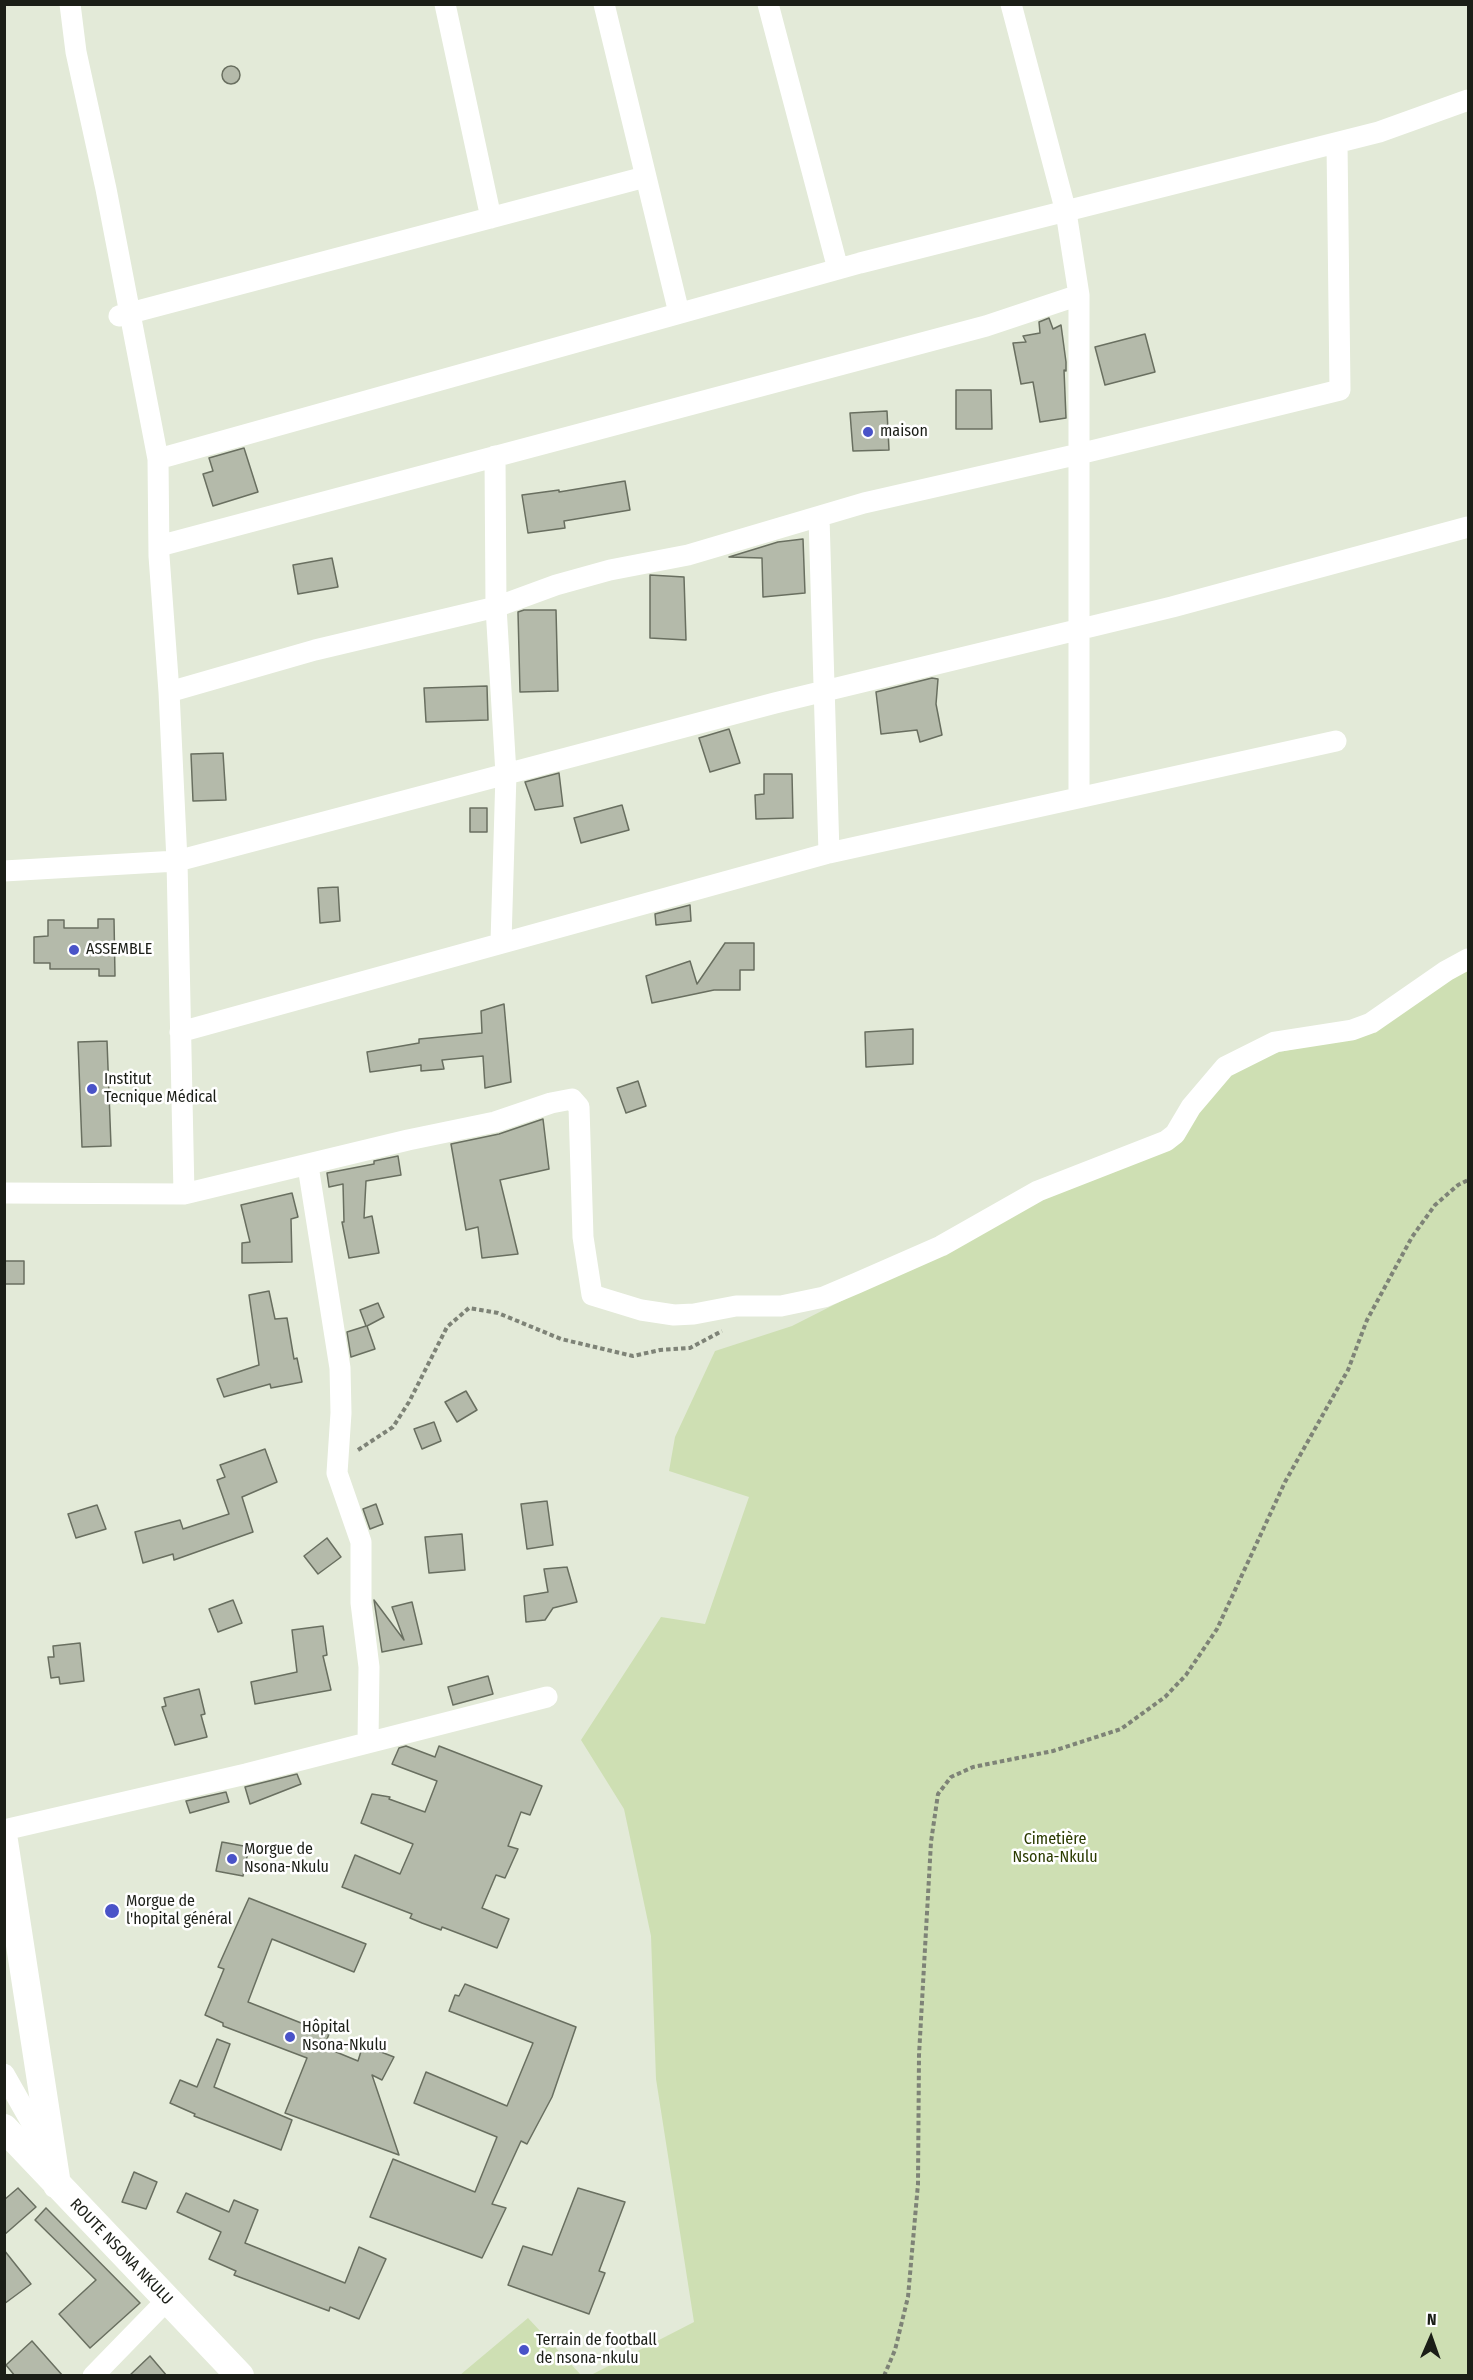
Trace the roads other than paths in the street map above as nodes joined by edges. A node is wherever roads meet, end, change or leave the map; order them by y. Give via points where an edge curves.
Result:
1 (70, 4) edge
2 (445, 4) edge
3 (604, 4) edge
4 (768, 4) edge
5 (1011, 4) edge
6 (1468, 100) edge
7 (1337, 142) junction
8 (645, 177) junction
9 (1066, 212) junction
10 (491, 218) junction
11 (838, 269) junction
12 (1079, 295) junction
13 (679, 313) junction
14 (124, 315) junction
15 (1079, 454) junction
16 (495, 456) junction
17 (158, 459) junction
18 (819, 517) junction
19 (1468, 527) edge
20 (159, 546) junction
21 (496, 607) junction
22 (1080, 629) junction
23 (824, 690) junction
24 (169, 692) junction
25 (1336, 741) dead end
26 (506, 774) junction
27 (1080, 796) junction
28 (829, 853) junction
29 (177, 861) junction
30 (4, 871) edge
31 (501, 942) junction
32 (1468, 959) edge
33 (180, 1032) junction
34 (308, 1166) junction
35 (4, 1193) edge
36 (184, 1194) junction
37 (547, 1697) dead end
38 (368, 1742) junction
39 (4, 1830) edge
40 (4, 1841) edge
41 (4, 2074) edge
42 (4, 2128) edge
43 (51, 2146) junction
44 (57, 2185) junction
45 (167, 2300) junction
46 (93, 2376) edge
47 (240, 2376) edge

1 - 14 street
2 - 10 street
3 - 8 street
4 - 11 street
5 - 9 street
6 - 7 street via 1379,132
7 - 9 street
7 - 15 street via 1340,390
8 - 10 street
8 - 13 street
9 - 11 street
9 - 12 street
10 - 14 street
11 - 13 street
12 - 15 street
12 - 16 street via 986,326
13 - 17 street
14 - 17 street
15 - 18 street via 864,503
15 - 22 street
16 - 20 street
16 - 21 street
17 - 20 street
18 - 21 street via 688,555 578,579
18 - 23 street
19 - 22 street
20 - 24 street
21 - 24 street via 315,650
21 - 26 street
22 - 23 street
22 - 27 street
23 - 26 street
23 - 28 street
24 - 29 street
25 - 27 street
26 - 29 street
26 - 31 street
27 - 28 street
28 - 31 street
29 - 30 street
29 - 33 street
31 - 33 street
32 - 34 street via 1371,1023 1352,1030 1275,1042 1231,1063 1214,1077 1166,1141 1038,1191 941,1246 866,1280 824,1297 781,1306 736,1306 674,1315 592,1295 584,1237 579,1107 572,1100
33 - 36 street
34 - 36 street
34 - 38 street via 340,1368 337,1473 361,1542 361,1603 369,1667
35 - 36 street
37 - 38 street
38 - 39 street
40 - 43 street
41 - 43 street via 38,2134
42 - 44 street, ROUTE NSONA NKULU
43 - 44 street
44 - 45 street, ROUTE NSONA NKULU
45 - 46 street
45 - 47 street, ROUTE NSONA NKULU

